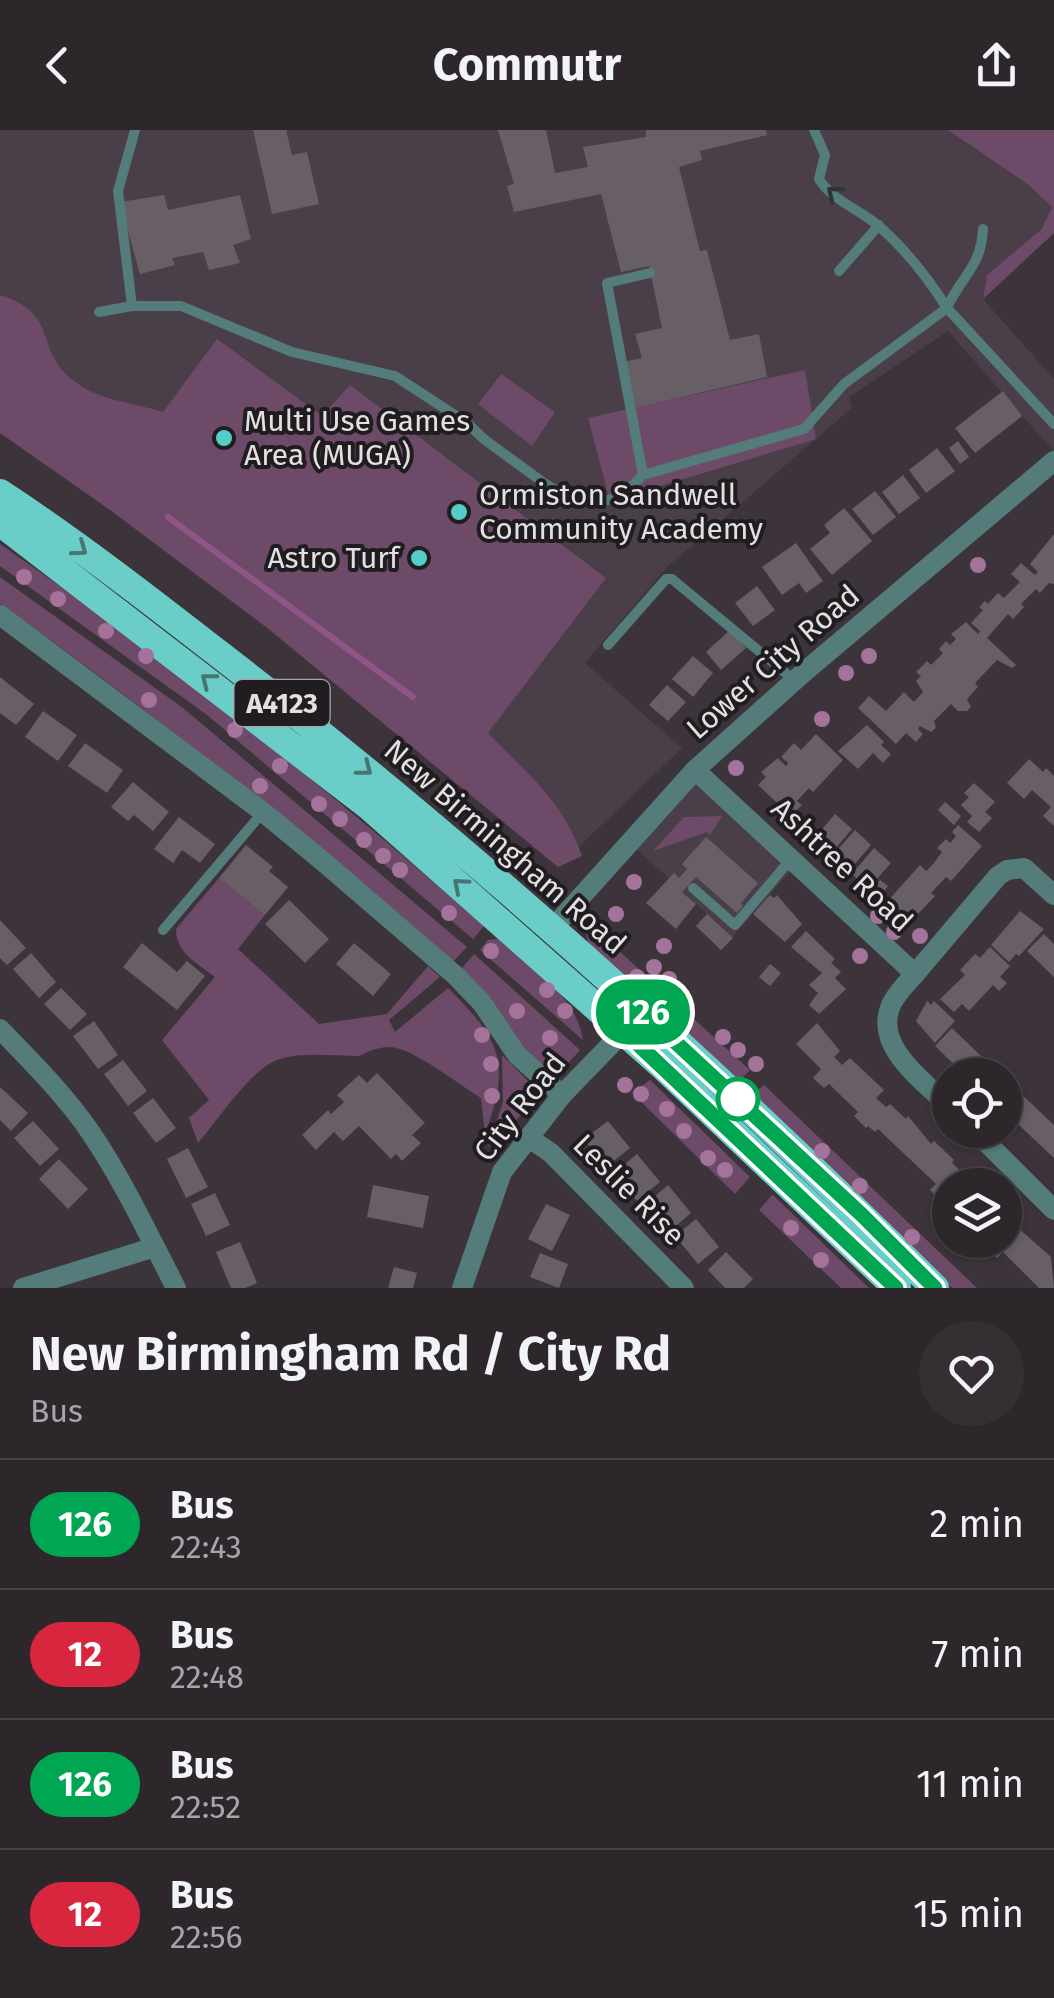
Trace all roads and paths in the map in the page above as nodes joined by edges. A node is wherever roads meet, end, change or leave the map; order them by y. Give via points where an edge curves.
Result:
1 (135, 130) edge
2 (814, 130) edge
3 (879, 225) junction
4 (983, 229) dead end
5 (839, 271) dead end
6 (650, 273) dead end
7 (132, 306) junction
8 (947, 308) junction
9 (99, 312) dead end
10 (1054, 424) edge
11 (1054, 461) edge
12 (643, 474) junction
13 (0, 493) edge
14 (0, 522) edge
15 (0, 615) edge
16 (608, 644) dead end
17 (794, 680) junction
18 (696, 770) junction
19 (262, 812) junction
20 (792, 859) junction
21 (693, 888) dead end
22 (1054, 896) edge
23 (163, 930) dead end
24 (543, 939) junction
25 (915, 974) junction
26 (634, 1021) junction
27 (0, 1029) edge
28 (932, 1089) edge
29 (562, 1095) junction
30 (529, 1138) junction
31 (992, 1148) edge
32 (1054, 1210) edge
33 (155, 1246) junction
34 (24, 1288) edge
35 (176, 1288) edge
36 (462, 1288) edge
37 (684, 1288) edge
38 (896, 1288) edge
39 (935, 1288) edge

1 - 7 lane via 118,191
3 -> 2 lane via 824,188 819,179 825,155
3 - 5 lane
3 - 8 lane via 922,269
4 - 8 lane via 976,264
6 - 12 lane via 607,283
7 - 9 lane
7 - 12 lane via 181,306 292,352 395,376 569,498 620,498
8 - 10 lane
8 - 12 lane via 844,384 804,430
11 - 17 street, Lower City Road
13 -> 24 highway, New Birmingham Road / A4123 via 371,773
24 -> 14 highway, New Birmingham Road / A4123
15 - 19 street
16 - 17 lane via 672,579
17 - 18 street, Lower City Road
18 - 20 street, Ashtree Road
18 - 24 street, Lower City Road
19 - 23 lane
19 - 29 street via 456,976 517,1055
20 - 21 lane via 735,925
20 - 25 street, Ashtree Road
22 - 25 street via 1024,868 1007,870
24 - 26 highway, New Birmingham Road / A4123
25 - 28 street, Ashtree Road via 892,1003 888,1036
26 - 29 street, City Road
26 - 38 highway, New Birmingham Road / A4123
26 - 39 highway, New Birmingham Road / A4123 via 862,1215
27 - 33 street via 90,1130
29 - 30 street, City Road
30 - 36 street, City Road via 497,1182
30 - 37 street, Leslie Rise
31 - 32 street
33 - 34 street
33 - 35 street

